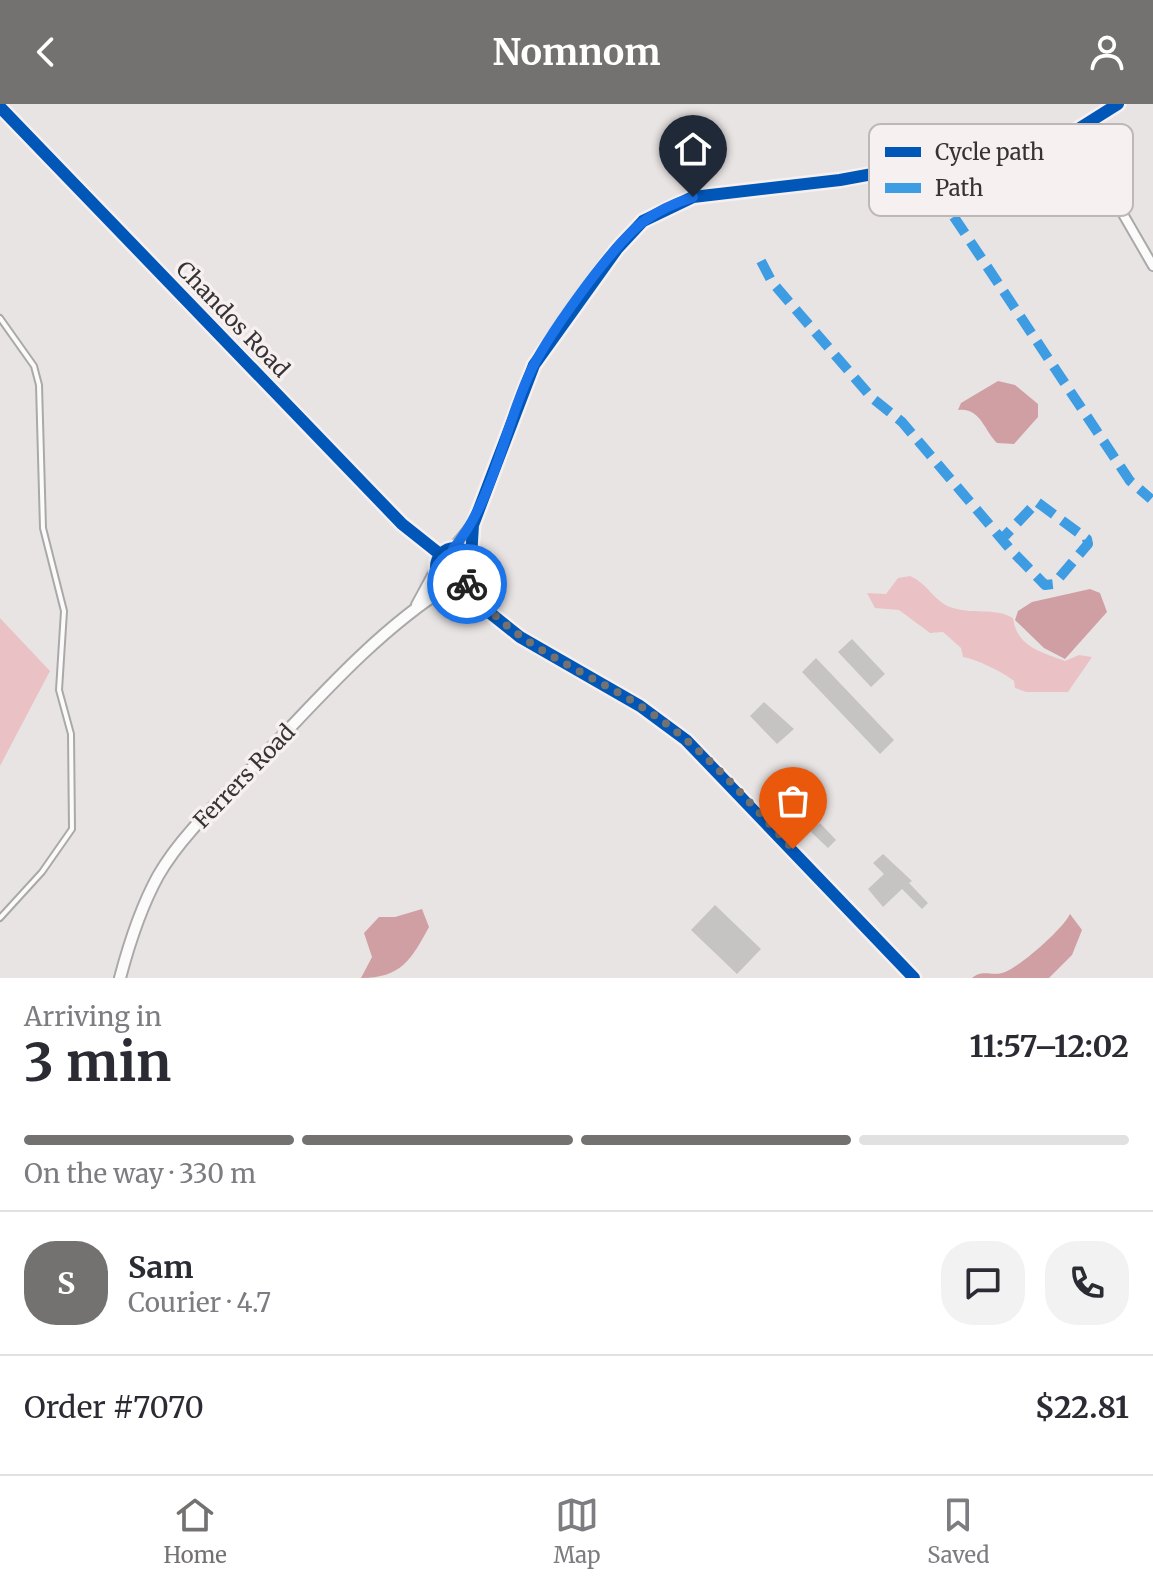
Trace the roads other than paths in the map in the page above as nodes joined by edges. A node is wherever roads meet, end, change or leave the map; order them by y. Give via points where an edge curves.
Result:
1 (1118, 104) edge
2 (0, 107) edge
3 (1086, 124) edge
4 (869, 175) edge
5 (1124, 216) edge
6 (1153, 266) edge
7 (0, 318) edge
8 (473, 525) junction
9 (453, 549) junction
10 (441, 555) junction
11 (471, 558) junction
12 (436, 570) junction
13 (466, 583) junction
14 (450, 585) junction
15 (416, 607) junction
16 (0, 918) edge
17 (120, 978) edge
18 (914, 978) edge

1 - 3 street
2 - 10 street, Chandos Road via 402,524
4 - 8 street via 693,197 659,210 631,232 541,352
5 - 6 street
7 - 16 lane via 34,366 39,385 43,528 64,611 59,690 71,734 72,813 72,829
8 - 9 street
8 - 11 street
9 - 10 street
9 - 11 street
10 - 12 street
11 - 13 street via 473,574
12 - 14 street
12 - 15 street, Ferrers Road
13 - 14 street
13 - 18 street via 490,613 520,637 640,706 686,740
14 - 15 street, Ferrers Road
15 - 17 street, Ferrers Road via 182,840 158,877 128,945

